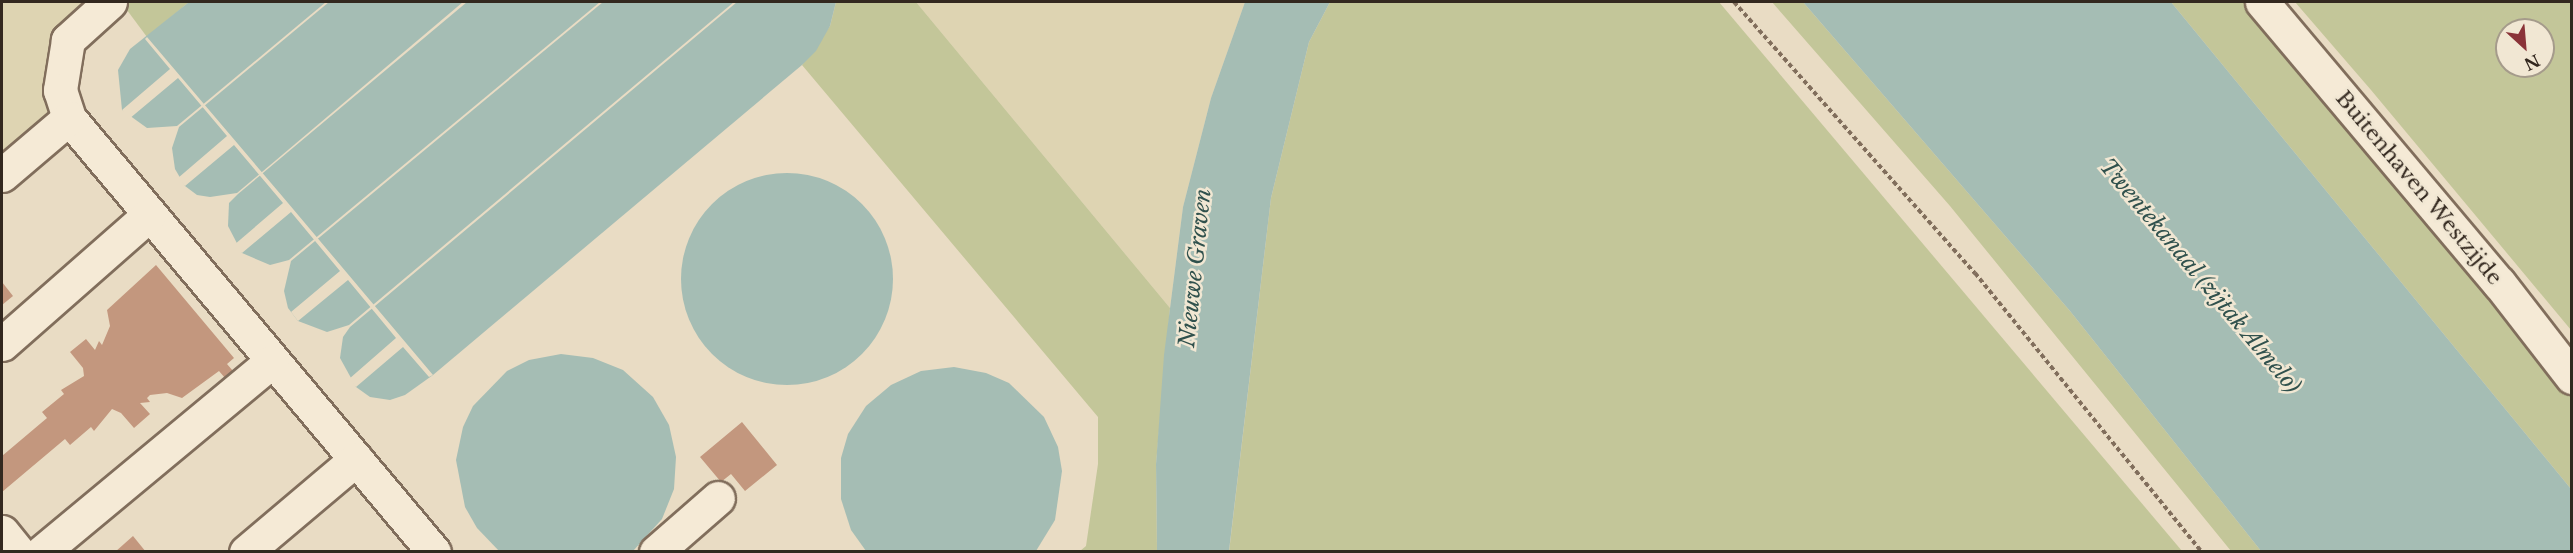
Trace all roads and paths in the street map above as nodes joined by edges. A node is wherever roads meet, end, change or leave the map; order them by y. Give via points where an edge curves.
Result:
1 (110, 2) edge
2 (1734, 2) edge
3 (2262, 2) edge
4 (69, 118) junction
5 (2, 175) edge
6 (149, 215) junction
7 (2, 344) edge
8 (271, 362) junction
9 (2571, 377) edge
10 (356, 459) junction
11 (718, 498) dead end
12 (2, 532) edge
13 (18, 552) edge
14 (42, 552) edge
15 (246, 552) edge
16 (434, 552) edge
17 (656, 552) edge
18 (2202, 552) edge

1 - 4 street via 68,40 60,90
2 - 18 path via 1975,273
3 - 9 street, Buitenhaven Westzijde via 2499,283
4 - 5 street
4 - 6 street
6 - 7 street
6 - 8 street
8 - 10 street
8 - 14 street
10 - 15 street
10 - 16 street
11 - 17 street
12 - 13 street

